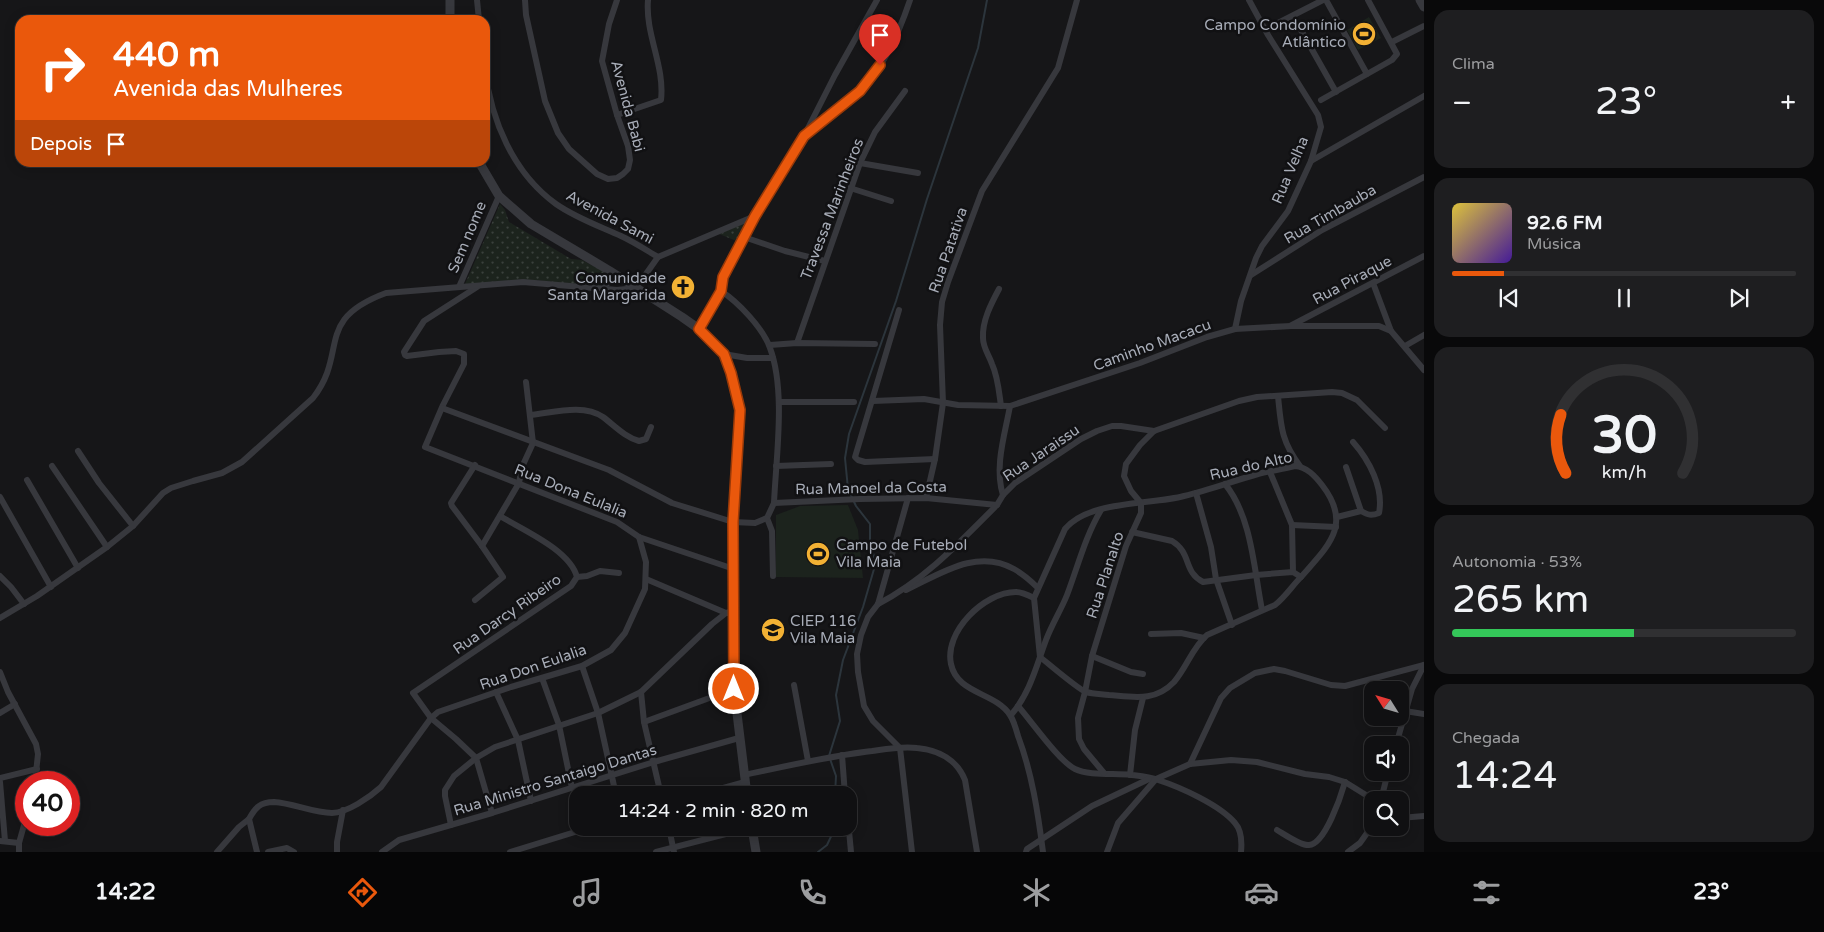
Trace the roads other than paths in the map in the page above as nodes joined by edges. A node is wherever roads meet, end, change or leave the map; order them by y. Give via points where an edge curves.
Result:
1 (450, 0) edge
2 (477, 0) edge
3 (526, 0) edge
4 (617, 0) edge
5 (877, 0) edge
6 (910, 0) edge
7 (1077, 0) edge
8 (1249, 0) edge
9 (1324, 0) edge
10 (1368, 0) edge
11 (1420, 0) edge
12 (648, 2) edge
13 (1424, 7) edge
14 (450, 15) edge
15 (478, 15) edge
16 (1293, 16) junction
17 (1278, 24) dead end
18 (1424, 26) edge
19 (1392, 42) junction
20 (1367, 74) junction
21 (906, 91) dead end
22 (490, 92) edge
23 (1336, 92) junction
24 (1424, 96) edge
25 (1321, 100) dead end
26 (617, 115) junction
27 (804, 136) junction
28 (1311, 161) junction
29 (860, 163) junction
30 (483, 167) edge
31 (918, 173) dead end
32 (1424, 177) edge
33 (850, 188) junction
34 (499, 196) junction
35 (891, 200) dead end
36 (755, 216) junction
37 (744, 237) junction
38 (1424, 256) edge
39 (658, 257) junction
40 (826, 261) junction
41 (610, 271) junction
42 (1251, 275) junction
43 (1372, 283) junction
44 (479, 286) junction
45 (459, 287) junction
46 (602, 288) junction
47 (636, 288) junction
48 (999, 289) dead end
49 (721, 291) junction
50 (899, 310) dead end
51 (1291, 326) junction
52 (699, 329) junction
53 (1235, 329) junction
54 (1391, 331) junction
55 (1424, 335) edge
56 (797, 343) junction
57 (875, 344) dead end
58 (770, 346) junction
59 (1405, 346) junction
60 (724, 354) junction
61 (773, 358) junction
62 (1424, 370) edge
63 (526, 382) dead end
64 (1278, 396) junction
65 (873, 400) junction
66 (779, 402) junction
67 (854, 402) dead end
68 (943, 402) junction
69 (1001, 406) junction
70 (1010, 406) junction
71 (442, 408) junction
72 (530, 416) junction
73 (651, 427) dead end
74 (1385, 428) dead end
75 (1154, 431) junction
76 (1353, 442) dead end
77 (533, 443) junction
78 (78, 451) dead end
79 (935, 459) junction
80 (831, 464) dead end
81 (52, 466) dead end
82 (475, 466) junction
83 (776, 466) junction
84 (1300, 466) junction
85 (1346, 467) dead end
86 (1270, 472) junction
87 (27, 480) dead end
88 (519, 483) junction
89 (1225, 484) junction
90 (1196, 493) junction
91 (1003, 495) junction
92 (0, 497) edge
93 (908, 498) junction
94 (926, 498) junction
95 (774, 503) junction
96 (1142, 503) junction
97 (998, 504) junction
98 (1101, 510) junction
99 (1361, 511) junction
100 (500, 516) junction
101 (1337, 517) junction
102 (767, 518) junction
103 (733, 522) junction
104 (1292, 525) junction
105 (133, 526) junction
106 (1336, 527) junction
107 (1132, 532) junction
108 (639, 537) junction
109 (482, 546) junction
110 (107, 547) junction
111 (78, 568) junction
112 (734, 569) junction
113 (1293, 572) junction
114 (618, 573) dead end
115 (1256, 575) junction
116 (0, 576) edge
117 (773, 576) dead end
118 (577, 577) junction
119 (1301, 577) junction
120 (646, 579) junction
121 (1216, 579) junction
122 (51, 587) junction
123 (1038, 588) junction
124 (896, 595) junction
125 (1034, 598) junction
126 (475, 600) dead end
127 (24, 604) junction
128 (878, 604) junction
129 (1262, 610) junction
130 (730, 612) junction
131 (0, 618) edge
132 (1232, 625) junction
133 (1151, 634) dead end
134 (1204, 638) junction
135 (1092, 656) junction
136 (1040, 657) junction
137 (1424, 665) edge
138 (582, 666) junction
139 (0, 672) edge
140 (1143, 674) dead end
141 (542, 678) junction
142 (794, 685) dead end
143 (734, 689) junction
144 (8, 692) junction
145 (496, 692) junction
146 (642, 692) junction
147 (1085, 692) junction
148 (0, 695) edge
149 (1409, 697) edge
150 (1143, 698) junction
151 (15, 704) junction
152 (1018, 706) junction
153 (598, 712) junction
154 (1409, 712) edge
155 (0, 713) edge
156 (1424, 714) edge
157 (1010, 715) junction
158 (431, 718) junction
159 (644, 722) junction
160 (559, 725) junction
161 (739, 738) junction
162 (518, 740) junction
163 (900, 748) junction
164 (839, 755) junction
165 (476, 758) junction
166 (808, 761) junction
167 (654, 762) junction
168 (1190, 764) junction
169 (37, 769) joint
170 (1104, 773) junction
171 (1130, 775) junction
172 (611, 776) junction
173 (745, 778) junction
174 (1153, 778) junction
175 (0, 780) edge
176 (1345, 782) junction
177 (572, 786) edge
178 (578, 786) edge
179 (614, 786) edge
180 (659, 786) edge
181 (723, 786) edge
182 (746, 786) edge
183 (844, 786) edge
184 (569, 789) edge
185 (1364, 794) edge
186 (531, 801) junction
187 (343, 810) junction
188 (492, 813) junction
189 (1424, 816) edge
190 (1409, 817) edge
191 (249, 819) junction
192 (452, 825) junction
193 (1277, 830) dead end
194 (569, 834) edge
195 (21, 836) edge
196 (671, 836) edge
197 (722, 836) edge
198 (752, 836) edge
199 (850, 836) edge
200 (1365, 836) edge
201 (3, 841) edge
202 (1042, 841) junction
203 (19, 843) junction
204 (674, 850) edge
205 (19, 852) edge
206 (217, 852) edge
207 (257, 852) edge
208 (268, 852) edge
209 (294, 852) edge
210 (337, 852) edge
211 (382, 852) edge
212 (510, 852) edge
213 (656, 852) edge
214 (756, 852) edge
215 (851, 852) edge
216 (912, 852) edge
217 (977, 852) edge
218 (1026, 852) edge
219 (1043, 852) edge
220 (1107, 852) edge
221 (1241, 852) edge
222 (1348, 852) edge

1 - 14 street
2 - 15 street
3 - 26 street, Avenida Babi via 526,15 545,100 558,133 569,149 597,174 608,179 623,174 630,160
4 - 26 street, Avenida Babi via 602,61
5 - 27 street
6 - 27 street via 902,24 870,79 860,91
7 - 68 street, Rua Patativa via 1058,68 982,191 942,302
8 - 28 street, Rua Velha via 1321,121
9 - 16 street
9 - 20 street
10 - 19 street
11 - 13 street
12 - 26 street via 660,73 661,100
16 - 17 street
16 - 23 street
18 - 19 street
19 - 20 street via 1395,58
20 - 23 street
21 - 29 street, Travessa Marinheiros via 875,132
22 - 39 street, Avenida Sami via 509,149 535,186 556,204
23 - 25 street
24 - 28 street
27 - 36 street
28 - 42 street, Rua Velha via 1288,211 1262,246
29 - 31 street
29 - 33 street, Travessa Marinheiros
30 - 34 street
32 - 42 street, Rua Timbauba via 1322,230
33 - 35 street
33 - 40 street, Travessa Marinheiros
34 - 41 street via 531,224
34 - 45 street, Sem nome
36 - 37 street
36 - 39 street
37 - 40 street
37 - 49 street via 723,277
38 - 43 street, Rua Piraque
39 - 47 street
40 - 56 street, Travessa Marinheiros
41 - 46 street via 610,281
41 - 47 street
42 - 53 street, Rua Velha
43 - 51 street, Rua Piraque
43 - 54 street
44 - 45 street
44 - 46 street via 540,282
44 - 71 street via 424,321 404,354 456,351 464,354 464,364
45 - 105 street via 386,293 355,308 339,327 326,378 313,398 242,462 222,473 172,488 155,500
46 - 47 street
47 - 52 street
48 - 69 street via 988,310 982,338 993,364
49 - 52 street
49 - 58 street via 741,306
50 - 65 street
51 - 53 street, Caminho Macacu
51 - 54 street, Caminho Macacu via 1370,325
52 - 60 street
53 - 70 street, Caminho Macacu
54 - 59 street
55 - 59 street
56 - 57 street
56 - 58 street
58 - 61 street
59 - 62 street
60 - 61 street
60 - 103 street via 740,410
61 - 66 street
63 - 72 street
64 - 74 street via 1332,392 1349,395
64 - 75 street via 1240,401
64 - 84 street via 1284,440
65 - 68 street, Caminho Macacu
65 - 79 street via 855,457 858,460
66 - 67 street
66 - 83 street
68 - 69 street, Caminho Macacu
68 - 79 street, Rua Patativa
69 - 70 street, Caminho Macacu
70 - 91 street, Rua Jaraissu via 1000,468
71 - 77 street
71 - 82 street, Rua Dona Eulalia via 425,447
72 - 73 street via 587,410 639,441 646,439
72 - 77 street
75 - 91 street, Rua Jaraissu via 1134,426 1112,426 1097,431 1023,478
75 - 96 street via 1129,458 1125,469 1126,484
76 - 99 street via 1368,461 1376,479 1380,507 1379,513 1373,516
77 - 88 street
77 - 103 street via 609,470 672,503
78 - 105 street
79 - 94 street, Rua Patativa
80 - 83 street
81 - 110 street
82 - 88 street, Rua Dona Eulalia
82 - 109 street via 451,505
83 - 95 street
84 - 86 street, Rua do Alto
84 - 101 street, Rua do Alto via 1310,472 1328,493
85 - 99 street
86 - 89 street, Rua do Alto
86 - 104 street
87 - 111 street
88 - 100 street
88 - 108 street, Rua Dona Eulalia via 617,522
89 - 90 street, Rua do Alto
89 - 115 street via 1234,496 1249,535
90 - 96 street, Rua do Alto
90 - 121 street
91 - 97 street, Rua Jaraissu
92 - 122 street
93 - 94 street, Rua Manoel da Costa
93 - 95 street, Rua Manoel da Costa
93 - 128 street
94 - 97 street, Rua Manoel da Costa
95 - 102 street
96 - 98 street, Rua do Alto
96 - 107 street, Rua Planalto
97 - 124 street, Rua Jaraissu via 942,560
98 - 123 street, Rua do Alto via 1071,522 1065,529
98 - 136 street via 1086,538 1068,593
99 - 101 street
100 - 109 street
100 - 118 street, Rua Darcy Ribeiro via 558,551 571,563
101 - 106 street, Rua do Alto
102 - 103 street via 755,523
102 - 117 street via 772,531
103 - 112 street
104 - 106 street
104 - 113 street
105 - 110 street
106 - 119 street, Rua do Alto via 1324,551
107 - 121 street via 1172,541 1184,552 1192,575 1203,582
107 - 135 street, Rua Planalto
108 - 112 street, Rua Dona Eulalia
108 - 120 street, Rua Don Eulalia via 646,562
109 - 126 street via 503,577
110 - 111 street
111 - 122 street
112 - 130 street
113 - 115 street
113 - 119 street
114 - 118 street via 600,571
115 - 121 street
115 - 129 street
116 - 127 street
118 - 158 street, Rua Darcy Ribeiro via 571,586 414,692
119 - 129 street, Rua do Alto via 1283,599
120 - 130 street
120 - 138 street, Rua Don Eulalia via 645,589 619,642
121 - 132 street
122 - 127 street
123 - 124 street via 1013,568 976,560
123 - 125 street, Rua do Alto
124 - 128 street
125 - 136 street
125 - 157 street via 1015,592 983,604 962,623 951,652 953,673 961,683 1000,705
127 - 131 street
128 - 163 street via 868,617 859,644 860,690 873,721
129 - 132 street, Rua do Alto
130 - 143 street
130 - 146 street
132 - 134 street, Rua do Alto
133 - 134 street via 1181,633
134 - 150 street, Rua do Alto via 1172,683 1161,692
135 - 140 street
135 - 147 street, Rua Planalto
136 - 147 street
136 - 152 street via 1034,677
137 - 149 street
137 - 168 street via 1345,686 1274,669 1255,672 1221,698
138 - 141 street, Rua Don Eulalia
138 - 153 street
139 - 144 street
141 - 145 street, Rua Don Eulalia
141 - 160 street
142 - 166 street
143 - 159 street
143 - 161 street
144 - 148 street
144 - 151 street
145 - 158 street, Rua Don Eulalia via 438,712
145 - 162 street
146 - 153 street
146 - 159 street
147 - 150 street, Rua do Alto
147 - 170 street, Rua Planalto via 1078,718 1079,738 1084,750
150 - 171 street via 1135,730
151 - 155 street
151 - 169 street via 36,744
152 - 157 street
152 - 170 street via 1067,764 1082,772
153 - 160 street
153 - 172 street
154 - 156 street
157 - 202 street via 1025,754
158 - 165 street
158 - 187 street via 381,787 372,796
159 - 167 street
160 - 162 street
160 - 177 street
161 - 167 street, Rua Ministro Santaigo Dantas
161 - 173 street
162 - 165 street
162 - 186 street
163 - 164 street
163 - 216 street
163 - 217 street via 933,751 953,761 961,770 967,787
164 - 166 street
164 - 183 street
165 - 188 street
165 - 192 street via 454,776 445,790
166 - 173 street
167 - 172 street, Rua Ministro Santaigo Dantas
167 - 180 street
168 - 174 street
168 - 176 street via 1231,760 1257,762
169 - 175 street
170 - 171 street
171 - 174 street
172 - 178 street, Rua Ministro Santaigo Dantas
172 - 179 street
173 - 181 street
173 - 182 street
174 - 202 street via 1092,806
174 - 220 street via 1118,823
174 - 221 street via 1194,794 1226,814 1241,834
175 - 201 street
176 - 185 street
176 - 193 street via 1331,820 1314,844 1304,844
184 - 186 street, Rua Ministro Santaigo Dantas
186 - 188 street, Rua Ministro Santaigo Dantas
187 - 191 street via 331,813 283,802 266,802 258,805
187 - 210 street
188 - 192 street, Rua Ministro Santaigo Dantas
189 - 190 street
191 - 206 street
191 - 207 street
192 - 211 street, Rua Ministro Santaigo Dantas via 399,840
194 - 212 street
195 - 203 street
196 - 204 street
197 - 204 street
198 - 214 street
199 - 215 street
200 - 222 street
201 - 203 street
202 - 218 street
202 - 219 street
203 - 205 street
204 - 213 street
208 - 209 street via 286,848

